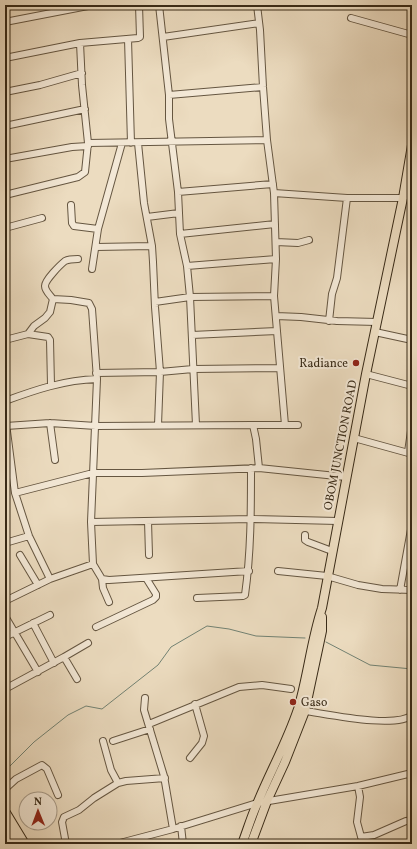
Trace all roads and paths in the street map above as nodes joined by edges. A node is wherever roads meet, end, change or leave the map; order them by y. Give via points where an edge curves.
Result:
1 (93, 5) edge
2 (139, 5) edge
3 (159, 5) edge
4 (257, 5) edge
5 (351, 18) dead end
6 (5, 22) edge
7 (259, 23) junction
8 (412, 35) edge
9 (163, 37) junction
10 (128, 39) junction
11 (80, 43) junction
12 (5, 58) edge
13 (82, 74) junction
14 (263, 87) junction
15 (5, 92) edge
16 (169, 95) junction
17 (85, 109) junction
18 (5, 126) edge
19 (267, 140) junction
20 (173, 142) junction
21 (122, 143) junction
22 (131, 143) junction
23 (138, 143) junction
24 (88, 145) junction
25 (412, 145) edge
26 (411, 158) edge
27 (5, 159) edge
28 (273, 184) junction
29 (178, 192) junction
30 (274, 192) junction
31 (5, 195) edge
32 (347, 198) junction
33 (403, 198) junction
34 (70, 205) dead end
35 (179, 213) junction
36 (147, 217) junction
37 (42, 218) dead end
38 (275, 224) junction
39 (5, 228) edge
40 (98, 229) junction
41 (180, 234) junction
42 (309, 240) dead end
43 (276, 242) junction
44 (152, 246) junction
45 (96, 247) junction
46 (78, 259) dead end
47 (276, 259) junction
48 (187, 266) junction
49 (92, 269) dead end
50 (274, 296) junction
51 (190, 297) junction
52 (53, 299) junction
53 (155, 302) junction
54 (276, 316) junction
55 (329, 320) junction
56 (377, 322) junction
57 (277, 331) junction
58 (375, 332) junction
59 (28, 334) junction
60 (192, 335) junction
61 (5, 340) edge
62 (412, 340) edge
63 (280, 368) junction
64 (193, 369) junction
65 (160, 372) junction
66 (366, 374) junction
67 (97, 376) junction
68 (51, 385) junction
69 (412, 386) edge
70 (5, 401) edge
71 (5, 416) edge
72 (50, 423) junction
73 (285, 424) junction
74 (412, 424) edge
75 (158, 425) junction
76 (196, 425) junction
77 (253, 425) junction
78 (298, 425) dead end
79 (6, 426) junction
80 (96, 426) junction
81 (354, 438) junction
82 (410, 453) edge
83 (55, 460) dead end
84 (251, 468) junction
85 (259, 468) junction
86 (93, 472) junction
87 (346, 477) junction
88 (15, 494) junction
89 (252, 519) junction
90 (338, 520) junction
91 (148, 521) junction
92 (91, 522) junction
93 (412, 524) edge
94 (305, 535) dead end
95 (30, 536) junction
96 (5, 543) edge
97 (332, 551) junction
98 (20, 555) dead end
99 (149, 555) dead end
100 (93, 564) junction
101 (278, 570) dead end
102 (249, 571) junction
103 (327, 576) junction
104 (146, 578) junction
105 (50, 579) junction
106 (102, 579) junction
107 (38, 585) junction
108 (400, 590) junction
109 (412, 590) edge
110 (197, 598) dead end
111 (5, 601) edge
112 (109, 602) dead end
113 (322, 608) junction
114 (50, 615) dead end
115 (5, 616) edge
116 (33, 623) junction
117 (96, 627) dead end
118 (14, 632) junction
119 (5, 637) edge
120 (88, 643) dead end
121 (64, 657) junction
122 (54, 663) junction
123 (38, 672) junction
124 (77, 679) dead end
125 (5, 689) edge
126 (292, 689) dead end
127 (145, 698) dead end
128 (194, 704) junction
129 (305, 711) junction
130 (412, 715) edge
131 (150, 727) junction
132 (102, 741) dead end
133 (113, 741) dead end
134 (190, 758) dead end
135 (412, 773) edge
136 (165, 778) junction
137 (118, 783) junction
138 (358, 786) junction
139 (5, 789) edge
140 (56, 791) edge
141 (267, 801) junction
142 (257, 803) junction
143 (5, 811) edge
144 (406, 821) dead end
145 (5, 825) edge
146 (181, 826) junction
147 (173, 829) junction
148 (361, 837) junction
149 (138, 841) edge
150 (17, 844) edge
151 (25, 844) edge
152 (66, 844) edge
153 (116, 844) edge
154 (183, 844) edge
155 (242, 844) edge
156 (251, 844) edge
157 (362, 844) edge

1 - 6 street
2 - 10 street via 140,37
3 - 9 street
4 - 7 street
5 - 8 street
7 - 9 street
7 - 14 street
9 - 16 street
10 - 11 street
10 - 22 street
11 - 12 street
11 - 13 street
13 - 15 street
13 - 17 street
14 - 16 street
14 - 19 street
16 - 20 street
17 - 18 street
17 - 24 street
19 - 20 street
19 - 28 street
20 - 23 street
20 - 29 street
21 - 22 street
21 - 24 street
21 - 40 street
22 - 23 street
23 - 36 street
24 - 27 street
24 - 31 street via 86,172 83,175
25 - 26 main road, OBOM JUNCTION ROAD
26 - 33 main road, OBOM JUNCTION ROAD
28 - 29 street
28 - 30 street
29 - 35 street
30 - 32 street
30 - 38 street
32 - 33 street
32 - 55 street
33 - 56 main road, OBOM JUNCTION ROAD
34 - 40 street via 74,226
35 - 36 street
35 - 41 street
36 - 44 street
37 - 39 street
38 - 41 street
38 - 43 street
40 - 45 street
41 - 48 street
42 - 43 street via 298,243
43 - 47 street
44 - 45 street
44 - 53 street
45 - 49 street
46 - 52 street via 66,261 48,279 45,288
47 - 48 street
47 - 50 street
48 - 51 street
50 - 51 street
50 - 54 street
51 - 53 street
51 - 60 street
52 - 59 street via 50,312
52 - 67 street via 89,303 92,309
53 - 65 street
54 - 55 street
54 - 57 street
55 - 56 street
56 - 58 main road, OBOM JUNCTION ROAD
57 - 60 street
57 - 63 street
58 - 62 street
58 - 66 main road, OBOM JUNCTION ROAD
59 - 61 street
59 - 68 street via 45,336 50,340
60 - 64 street
63 - 64 street
63 - 73 street
64 - 65 street
64 - 76 street
65 - 67 street
65 - 75 street
66 - 69 street
66 - 81 main road, OBOM JUNCTION ROAD
67 - 68 street
67 - 80 street
68 - 70 street
71 - 79 street
72 - 79 street
72 - 80 street
72 - 83 street
73 - 77 street
73 - 78 street
74 - 82 street
75 - 76 street
75 - 80 street
76 - 77 street
77 - 85 street
79 - 88 street
80 - 86 street
81 - 82 street
81 - 87 main road, OBOM JUNCTION ROAD
84 - 85 street
84 - 86 street via 142,473
84 - 89 street
85 - 87 street
86 - 88 street
86 - 92 street
87 - 90 main road, OBOM JUNCTION ROAD
88 - 95 street
89 - 90 street
89 - 91 street
89 - 102 street
90 - 97 main road, OBOM JUNCTION ROAD
91 - 92 street
91 - 99 street
92 - 100 street
93 - 108 street
94 - 97 street via 308,542
95 - 96 street
95 - 105 street
97 - 103 main road, OBOM JUNCTION ROAD
98 - 107 street
100 - 105 street
100 - 106 street
101 - 103 street
102 - 104 street
102 - 110 street via 243,596
103 - 108 street via 358,585
103 - 113 main road, OBOM JUNCTION ROAD
104 - 106 street
104 - 117 street via 156,594 153,600
105 - 107 street
106 - 112 street
107 - 111 street
108 - 109 street
113 - 129 main road, OBOM JUNCTION ROAD via 322,631
113 - 142 main road, OBOM JUNCTION ROAD via 298,709
114 - 116 street
115 - 118 street
116 - 118 street
116 - 122 street
118 - 119 street
118 - 123 street
120 - 121 street
121 - 122 street
121 - 124 street
122 - 123 street
123 - 125 street
126 - 128 street via 262,685 239,687
127 - 131 street via 144,710
128 - 131 street
128 - 134 street via 204,736 202,743
129 - 130 street via 370,721 404,720
129 - 141 main road, OBOM JUNCTION ROAD
131 - 133 street
131 - 136 street
132 - 137 street
135 - 138 street
136 - 137 street
136 - 147 street
137 - 152 street via 62,819
138 - 141 street
138 - 148 street via 360,793 357,822
139 - 140 street via 16,779 42,765 47,769
141 - 142 street
141 - 156 main road, OBOM JUNCTION ROAD
142 - 146 street
142 - 155 main road, OBOM JUNCTION ROAD
143 - 151 main road
144 - 148 street via 374,835
145 - 150 main road
146 - 147 street
146 - 154 street
147 - 149 street
148 - 157 street
149 - 153 street

